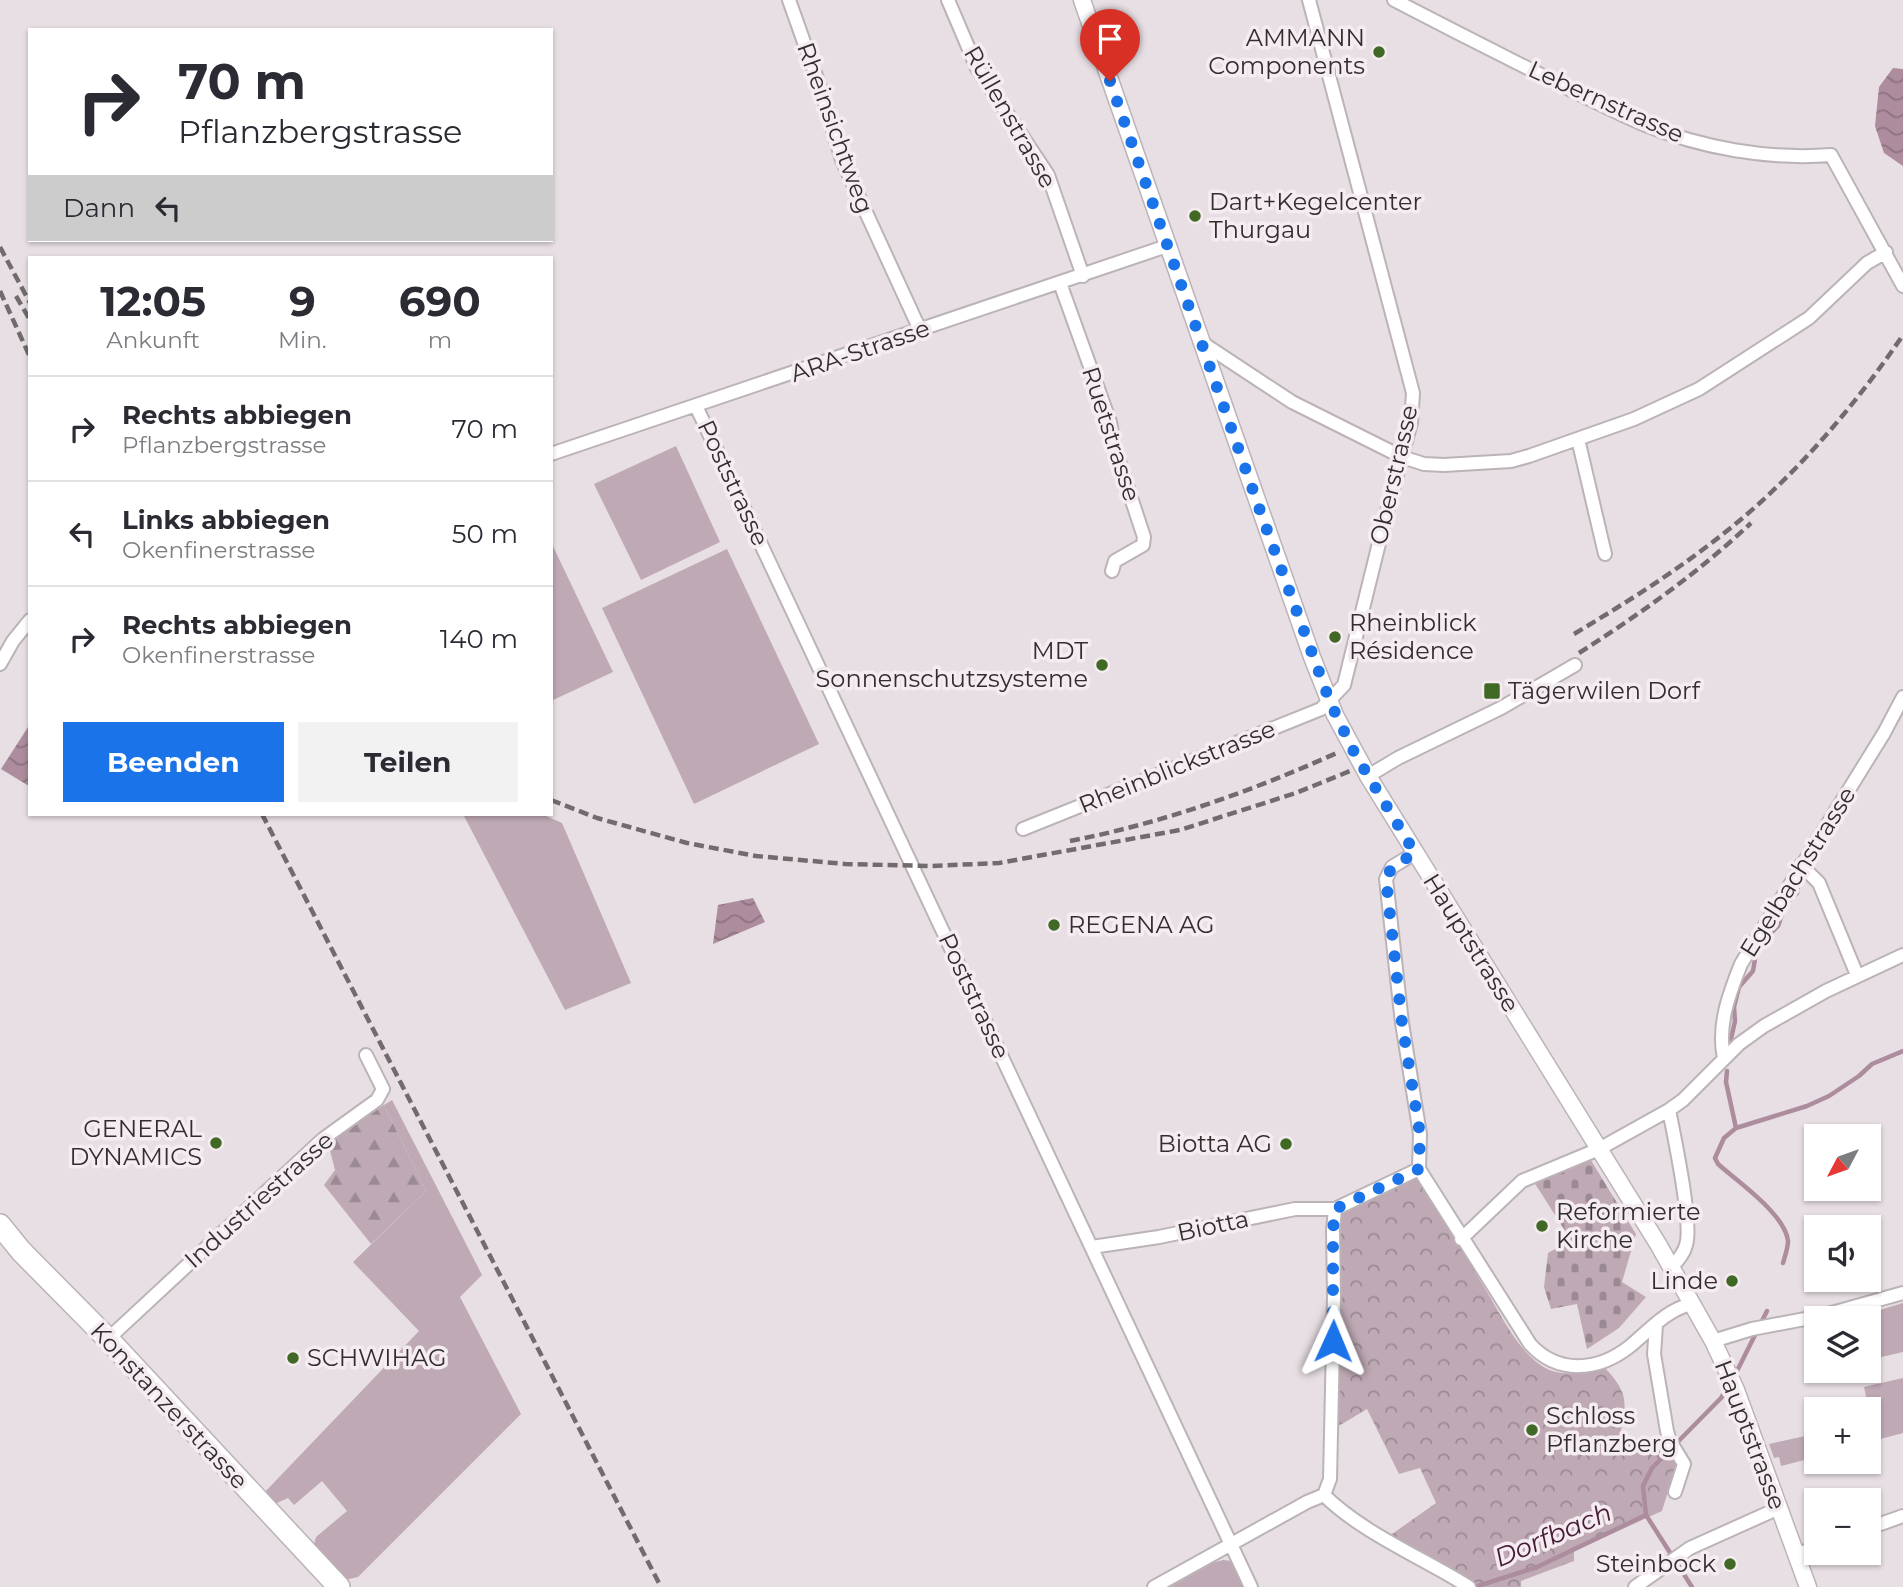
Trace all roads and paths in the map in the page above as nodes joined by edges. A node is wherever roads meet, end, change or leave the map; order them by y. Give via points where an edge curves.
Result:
1 (789, 0) edge
2 (948, 0) edge
3 (1082, 0) edge
4 (1309, 0) edge
5 (1394, 0) edge
6 (1167, 246) junction
7 (1886, 252) junction
8 (1083, 275) junction
9 (1060, 283) junction
10 (1903, 286) edge
11 (920, 330) junction
12 (1201, 342) junction
13 (696, 406) junction
14 (1578, 439) junction
15 (553, 453) edge
16 (1402, 457) junction
17 (1605, 554) dead end
18 (1112, 571) dead end
19 (28, 623) edge
20 (0, 664) edge
21 (1575, 665) dead end
22 (1903, 697) edge
23 (1330, 702) junction
24 (1368, 775) junction
25 (1023, 829) dead end
26 (1415, 853) junction
27 (1801, 865) junction
28 (1903, 955) edge
29 (1857, 975) junction
30 (366, 1055) dead end
31 (1724, 1058) junction
32 (1668, 1110) junction
33 (1599, 1149) junction
34 (1419, 1169) junction
35 (1335, 1209) junction
36 (0, 1225) edge
37 (1461, 1239) junction
38 (1091, 1247) junction
39 (1671, 1268) junction
40 (1903, 1293) edge
41 (1692, 1303) junction
42 (1656, 1325) junction
43 (107, 1339) junction
44 (1713, 1341) junction
45 (1675, 1492) dead end
46 (1324, 1495) junction
47 (1779, 1508) junction
48 (1903, 1516) edge
49 (1881, 1524) edge
50 (1231, 1545) junction
51 (1804, 1552) edge
52 (1795, 1555) junction
53 (1468, 1586) edge
54 (339, 1587) edge
55 (1154, 1587) edge
56 (1251, 1587) edge
57 (1635, 1587) edge
58 (1808, 1587) edge

1 - 11 street, Rheinsichtweg via 842,160
2 - 8 street, Rüllenstrasse via 977,68 1048,175
3 - 6 street, Hauptstrasse
4 - 16 street, Oberstrasse via 1412,385
5 - 7 street, Lebernstrasse via 1602,105 1674,135 1770,155 1831,155
6 - 8 street, ARA-Strasse
6 - 12 street, Hauptstrasse
7 - 10 street
7 - 14 street via 1867,263 1809,318 1699,389
8 - 9 street, ARA-Strasse
9 - 11 street, ARA-Strasse
9 - 18 street, Ruetstrasse via 1110,422 1144,537 1143,545 1115,561
11 - 13 street, ARA-Strasse
12 - 16 street via 1292,402
12 - 23 street, Hauptstrasse
13 - 15 street, ARA-Strasse
13 - 38 street, Poststrasse
14 - 16 street via 1529,456 1490,463 1424,464
14 - 17 street
16 - 23 street, Oberstrasse via 1345,685
19 - 20 street
21 - 24 street
22 - 27 street, Egelbachstrasse
23 - 24 street, Hauptstrasse
23 - 25 street, Rheinblickstrasse
24 - 26 street, Hauptstrasse
26 - 33 street, Hauptstrasse
26 - 34 street via 1392,867 1386,879 1420,1134
27 - 29 street via 1819,883
27 - 31 street, Egelbachstrasse via 1741,964 1727,1000 1721,1044
28 - 29 street
29 - 31 street via 1763,1026
30 - 43 street, Industriestrasse via 383,1089 377,1100 323,1139
31 - 32 street
32 - 33 street
32 - 39 street via 1688,1236 1683,1254
33 - 37 street via 1522,1181
33 - 39 street, Hauptstrasse
34 - 35 street
34 - 37 street
35 - 38 street, Biotta via 1295,1209
35 - 46 street via 1331,1455
36 - 43 main road, Konstanzerstrasse
37 - 42 street via 1530,1345 1550,1361 1575,1366 1605,1360
38 - 50 street, Poststrasse
39 - 41 street, Hauptstrasse
40 - 44 street
41 - 42 street
41 - 44 street, Hauptstrasse
42 - 45 street via 1654,1354 1673,1445 1684,1464
43 - 54 main road, Konstanzerstrasse
44 - 47 street, Hauptstrasse
46 - 50 street
46 - 53 street via 1385,1539
47 - 52 street, Hauptstrasse
47 - 57 street via 1714,1536
48 - 49 street
50 - 55 street
50 - 56 street, Poststrasse
51 - 52 street
52 - 58 street, Hauptstrasse

